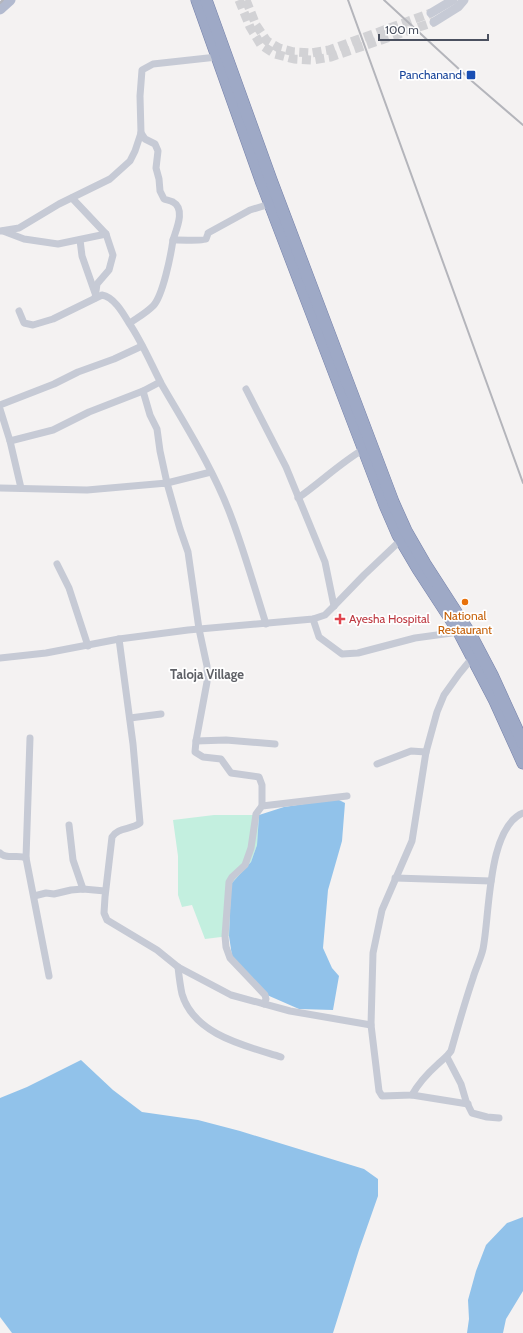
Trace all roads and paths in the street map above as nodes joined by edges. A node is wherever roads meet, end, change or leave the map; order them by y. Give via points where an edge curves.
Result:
1 (10, 0) edge
2 (197, 0) edge
3 (206, 0) edge
4 (453, 0) edge
5 (464, 0) edge
6 (0, 8) edge
7 (217, 57) junction
8 (141, 133) junction
9 (72, 198) junction
10 (270, 204) junction
11 (2, 231) edge
12 (106, 234) junction
13 (80, 240) junction
14 (173, 240) junction
15 (95, 296) junction
16 (19, 311) dead end
17 (130, 323) junction
18 (142, 346) junction
19 (160, 382) junction
20 (246, 389) dead end
21 (143, 391) junction
22 (0, 405) edge
23 (0, 409) edge
24 (10, 441) junction
25 (364, 449) junction
26 (211, 472) junction
27 (167, 483) junction
28 (0, 488) edge
29 (21, 488) junction
30 (298, 498) junction
31 (405, 538) junction
32 (57, 564) dead end
33 (334, 606) junction
34 (313, 619) junction
35 (266, 624) junction
36 (199, 629) junction
37 (459, 632) junction
38 (119, 639) junction
39 (88, 646) junction
40 (476, 654) junction
41 (0, 658) edge
42 (161, 714) dead end
43 (130, 718) junction
44 (30, 738) dead end
45 (196, 741) junction
46 (523, 743) edge
47 (275, 744) dead end
48 (426, 752) junction
49 (523, 763) edge
50 (377, 764) dead end
51 (347, 796) dead end
52 (262, 806) junction
53 (523, 813) edge
54 (69, 825) dead end
55 (0, 853) edge
56 (26, 858) junction
57 (395, 878) junction
58 (492, 881) junction
59 (83, 889) junction
60 (106, 890) junction
61 (34, 896) junction
62 (178, 967) junction
63 (50, 976) dead end
64 (264, 1004) junction
65 (371, 1025) junction
66 (281, 1057) dead end
67 (447, 1057) junction
68 (412, 1095) junction
69 (468, 1104) junction
70 (499, 1118) dead end

1 - 6 main road
2 - 7 highway
3 - 31 highway
4 - 5 street via 432,17 458,7
7 - 8 street via 153,64 142,70
7 - 10 highway
8 - 9 street via 130,162 110,179
8 - 14 street via 145,139 155,144 158,151 156,168 164,199 178,207 179,221
9 - 11 street via 19,228
9 - 12 street
10 - 14 street via 250,210 208,233 204,240
10 - 25 highway
11 - 13 street via 58,244
12 - 13 street
12 - 15 street via 113,255 109,270 97,284
13 - 15 street via 82,256
14 - 17 street via 171,257 154,306
15 - 16 street via 53,319 32,325 24,323
15 - 17 street via 106,296
17 - 18 street
18 - 19 street
18 - 22 street
19 - 21 street
19 - 26 street
20 - 30 street via 286,467
21 - 24 street via 89,412 53,430
21 - 27 street via 157,429
23 - 24 street
24 - 29 street
25 - 30 street via 347,459
25 - 31 highway via 385,505
26 - 27 street
26 - 35 street via 232,519
27 - 29 street via 87,490
27 - 36 street via 188,552
28 - 29 street
30 - 33 street via 325,562
31 - 33 street
31 - 37 highway via 418,569
31 - 40 highway via 426,564 472,637
32 - 39 street via 69,588
33 - 34 street via 325,615
34 - 35 street
34 - 37 street via 319,638 342,654 358,653 415,638
35 - 36 street
36 - 38 street
36 - 45 street via 207,666 207,682
37 - 40 highway
38 - 39 street
38 - 43 street
39 - 41 street
40 - 46 highway via 503,698
40 - 48 street via 444,695
40 - 49 highway
42 - 43 street
43 - 60 street via 140,823 115,832 112,837
44 - 56 street
45 - 47 street via 226,740
45 - 52 street via 195,752 203,758 221,759 231,773 259,777 262,785
48 - 50 street via 411,751
48 - 57 street via 412,841
51 - 52 street
52 - 64 street via 256,814 251,848 245,865 229,882 225,936 230,958 265,995
53 - 58 street via 516,816 506,827 498,844
54 - 59 street via 73,860
55 - 56 street via 3,856
56 - 61 street
57 - 58 street
57 - 65 street via 382,910 373,953
58 - 67 street via 483,949 452,1051
59 - 60 street
59 - 61 street
60 - 62 street via 104,913 107,920 157,950
61 - 63 street
62 - 64 street via 231,995
62 - 66 street via 182,994 188,1008 203,1026 231,1040
64 - 65 street
65 - 68 street via 380,1094
67 - 68 street via 415,1088
67 - 69 street
68 - 69 street
69 - 70 street via 472,1113 487,1118

